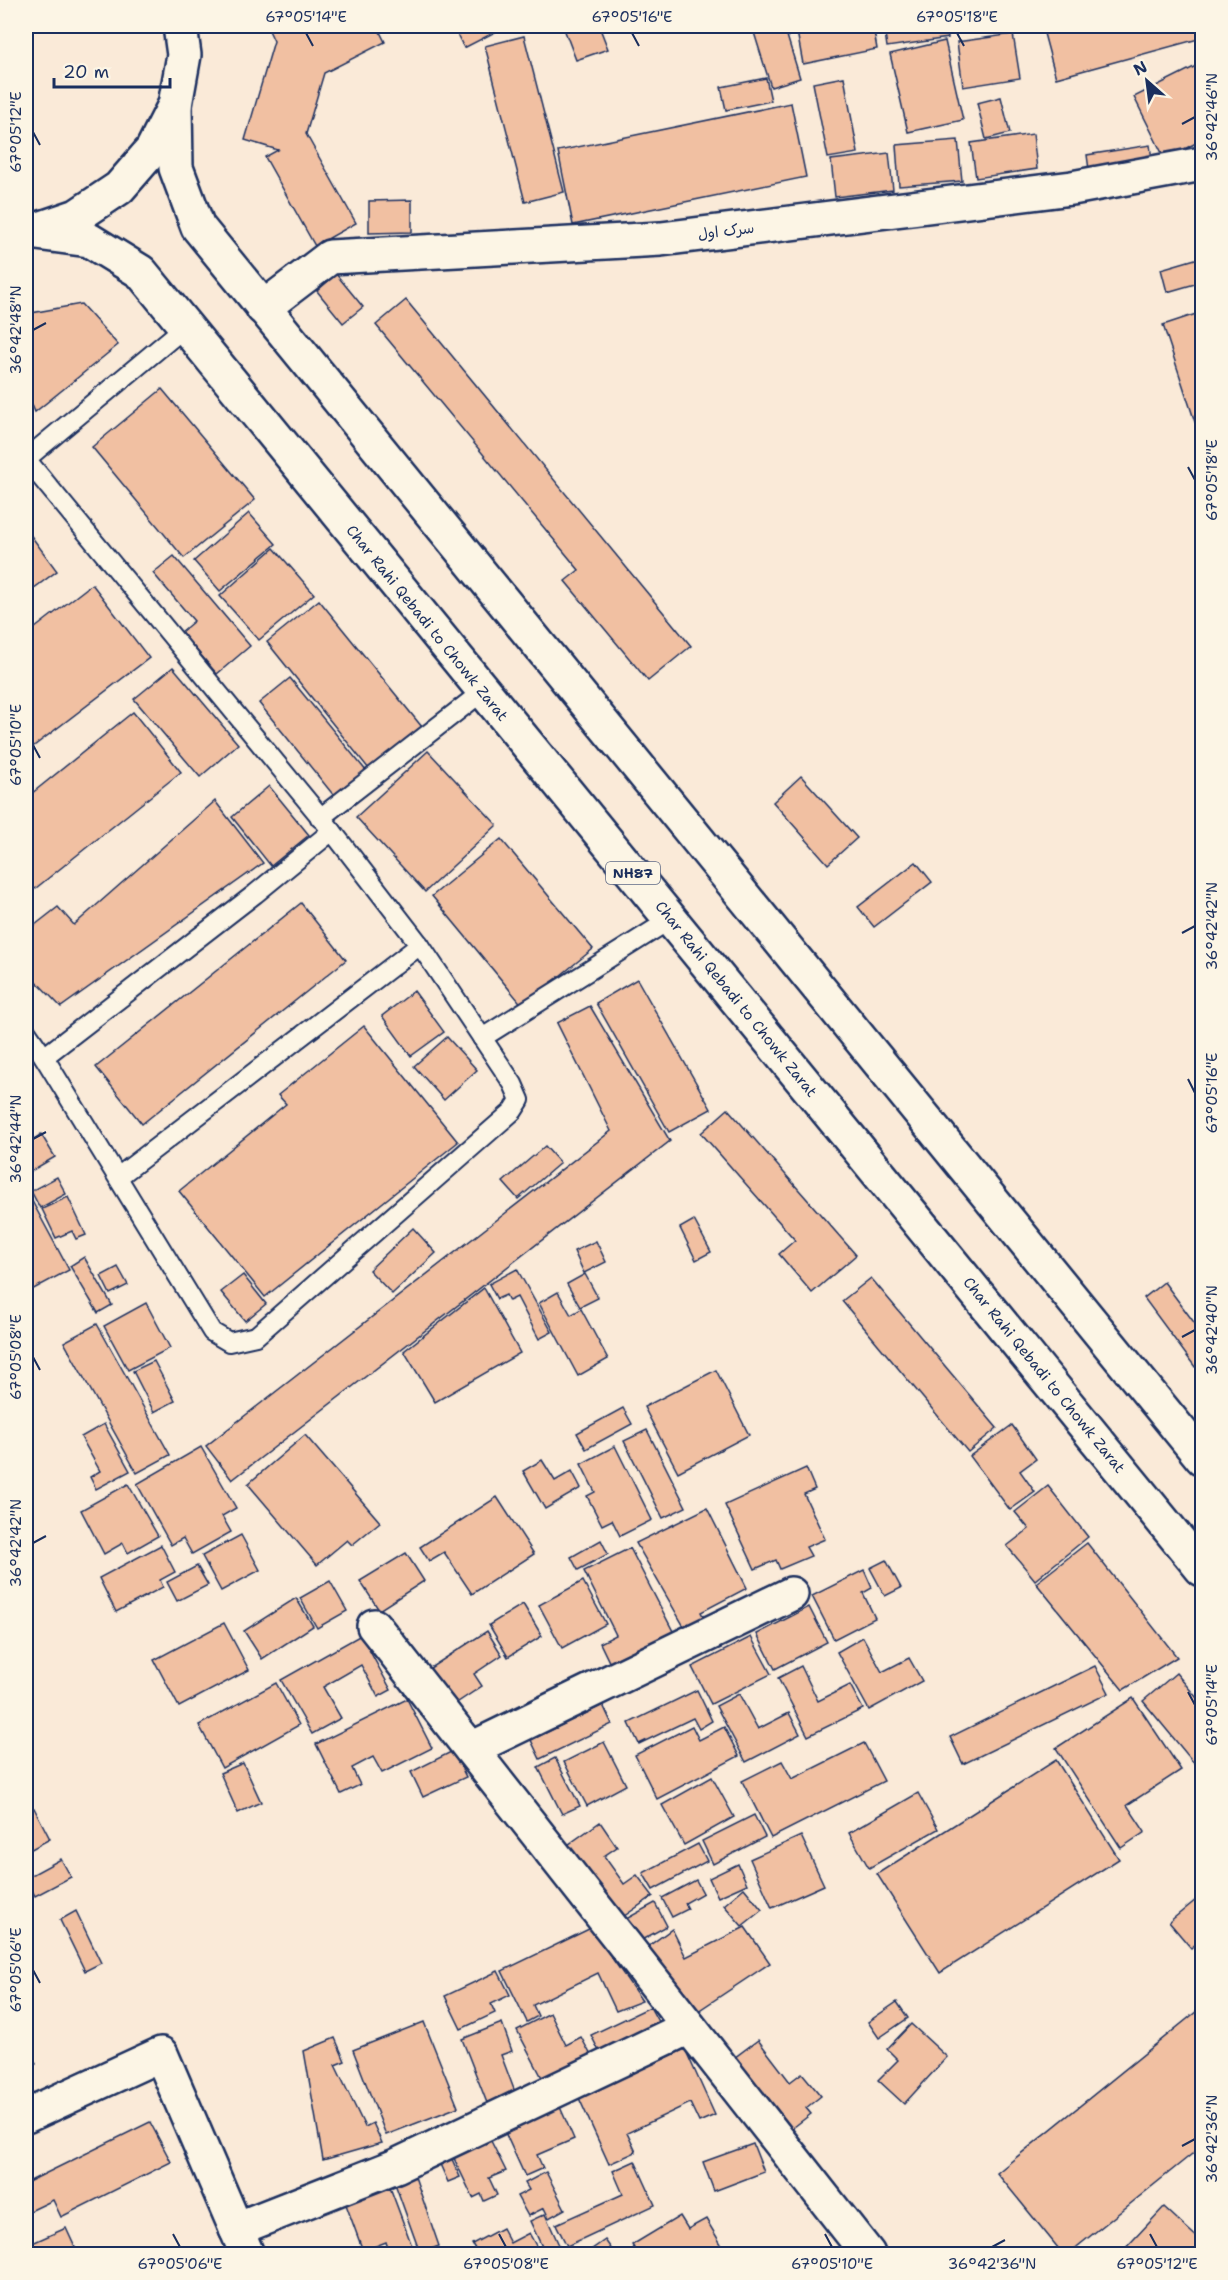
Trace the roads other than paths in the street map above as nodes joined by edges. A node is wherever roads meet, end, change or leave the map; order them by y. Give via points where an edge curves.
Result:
1 (197, 26) edge
2 (182, 40) edge
3 (175, 105) junction
4 (1203, 164) edge
5 (27, 232) edge
6 (263, 308) junction
7 (186, 326) junction
8 (26, 459) edge
9 (482, 692) junction
10 (326, 825) junction
11 (671, 919) junction
12 (420, 945) junction
13 (26, 1031) edge
14 (482, 1038) junction
15 (44, 1057) junction
16 (118, 1178) junction
17 (1203, 1458) edge
18 (1203, 1569) edge
19 (791, 1594) dead end
20 (374, 1626) dead end
21 (471, 1749) junction
22 (689, 2027) junction
23 (26, 2116) edge
24 (241, 2242) edge
25 (868, 2254) edge

1 - 2 main road
2 - 3 main road
3 - 5 main road via 152,150 119,188 76,216
3 - 6 main road via 176,168 198,227
4 - 6 main road, سرک اول via 1072,188 661,238 330,256
5 - 7 main road, Char Rahi Qebadi to Chowk Zarat / NH87 via 89,240 141,272
6 - 17 main road
7 - 8 lane
7 - 9 main road, Char Rahi Qebadi to Chowk Zarat / NH87
8 - 10 lane
9 - 10 lane
9 - 11 main road, Char Rahi Qebadi to Chowk Zarat / NH87
10 - 12 lane
10 - 15 lane via 255,894
11 - 14 lane
11 - 18 main road, Char Rahi Qebadi to Chowk Zarat / NH87
12 - 14 lane
12 - 16 lane
13 - 15 lane
14 - 16 lane via 520,1100 513,1111 256,1336 229,1342 212,1332
15 - 16 lane
19 - 21 main road
20 - 21 main road
21 - 22 main road
22 - 24 main road
22 - 25 main road
23 - 24 main road via 161,2054

